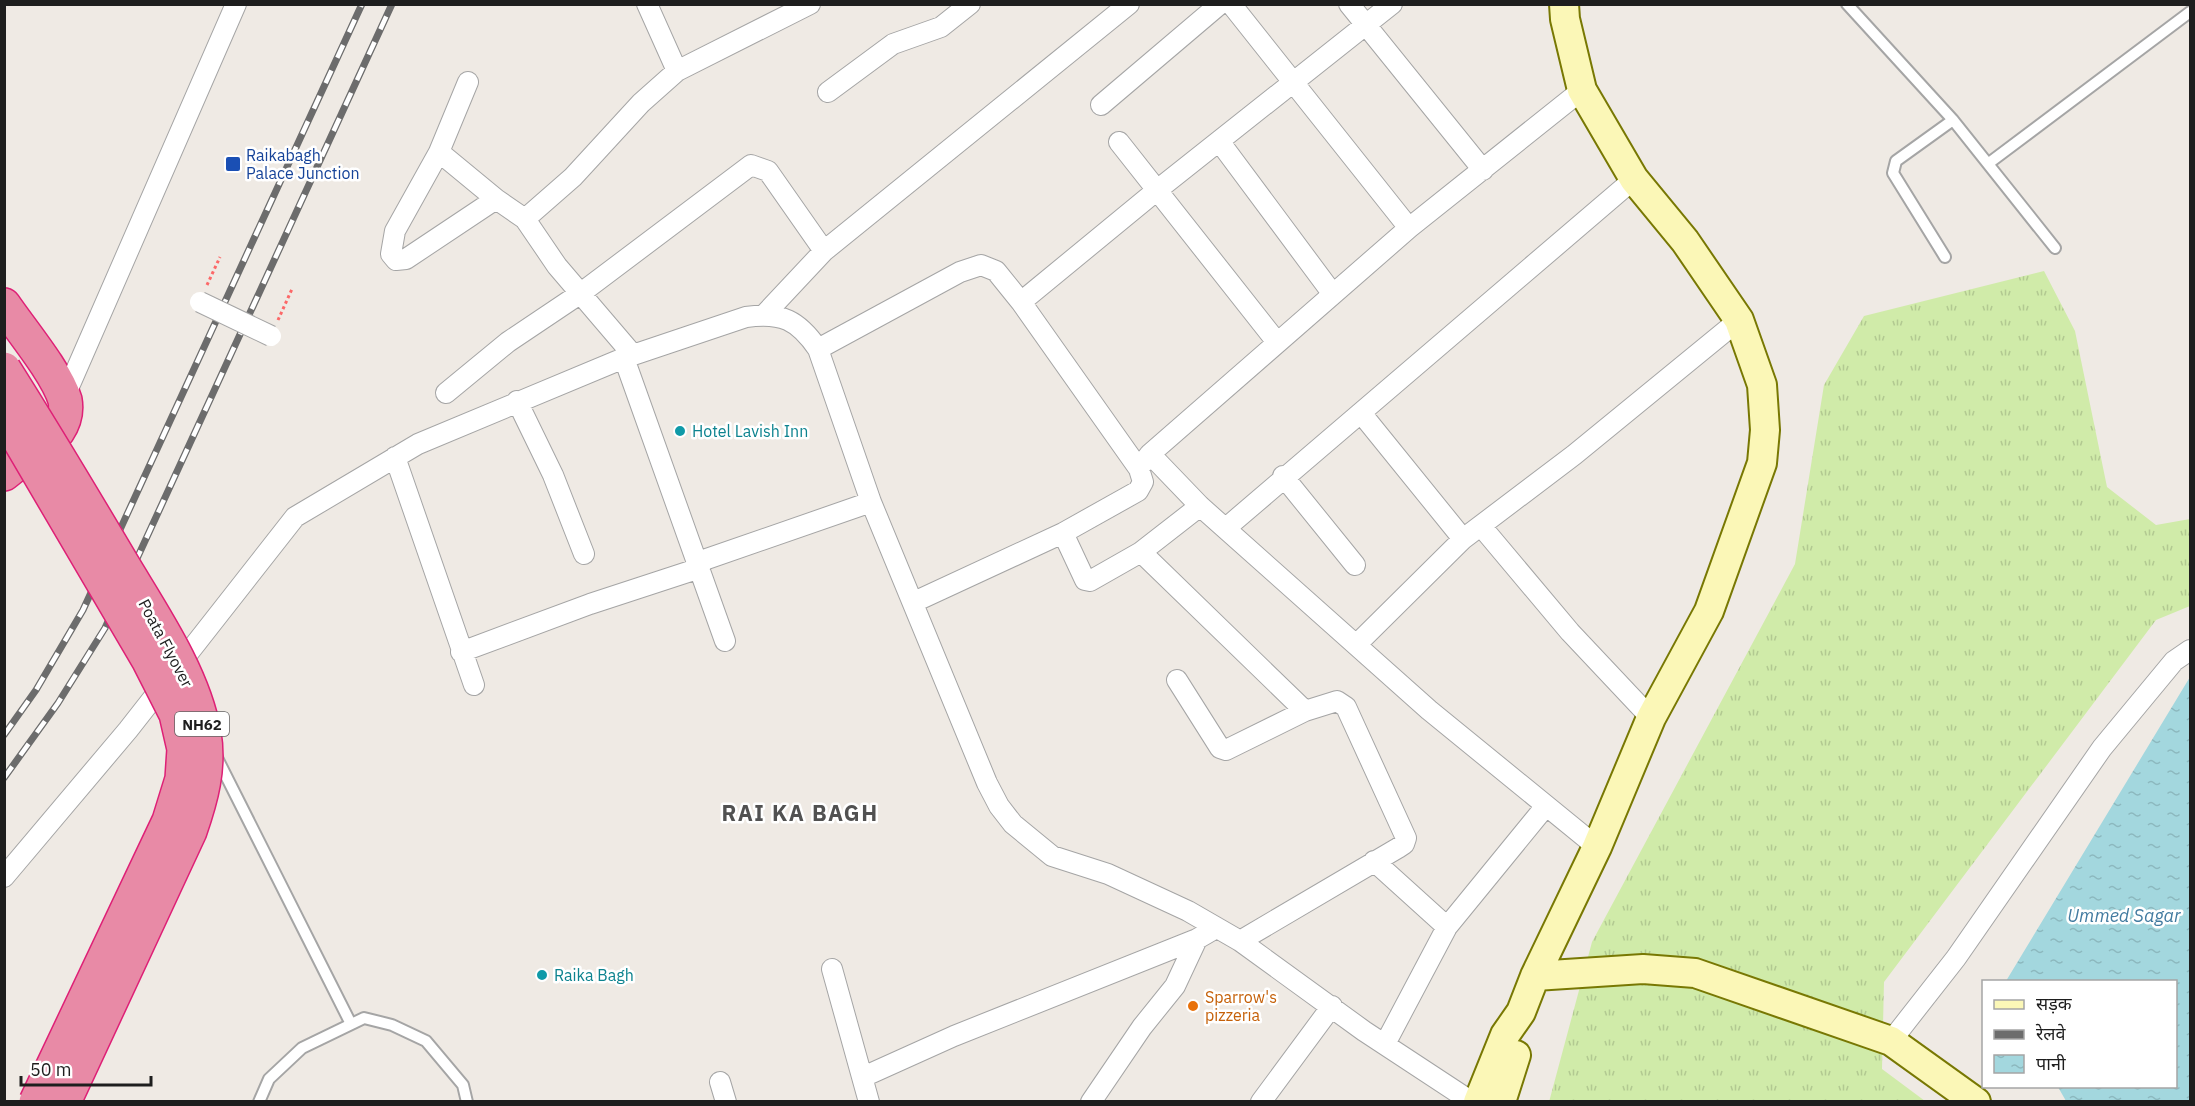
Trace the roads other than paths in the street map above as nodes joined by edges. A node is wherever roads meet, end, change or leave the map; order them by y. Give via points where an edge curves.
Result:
1 (236, 4) edge
2 (647, 4) edge
3 (810, 4) edge
4 (970, 4) edge
5 (1129, 4) edge
6 (1220, 4) edge
7 (1231, 4) edge
8 (1349, 4) edge
9 (1392, 4) edge
10 (1564, 4) edge
11 (1847, 4) edge
12 (2190, 12) edge
13 (1365, 25) junction
14 (677, 71) junction
15 (468, 82) dead end
16 (1293, 83) junction
17 (1582, 90) junction
18 (828, 92) dead end
19 (1101, 105) dead end
20 (1953, 120) junction
21 (1219, 141) junction
22 (1119, 142) dead end
23 (439, 152) junction
24 (1989, 163) junction
25 (1483, 170) junction
26 (1634, 178) junction
27 (1156, 191) junction
28 (496, 199) junction
29 (525, 219) junction
30 (1409, 228) junction
31 (2055, 249) dead end
32 (824, 251) junction
33 (1945, 257) dead end
34 (581, 293) junction
35 (1332, 293) junction
36 (200, 302) road end
37 (1021, 302) junction
38 (4, 305) edge
39 (765, 314) junction
40 (1739, 320) junction
41 (271, 336) road end
42 (1276, 341) junction
43 (818, 349) junction
44 (628, 356) junction
45 (4, 369) edge
46 (446, 393) dead end
47 (64, 398) junction
48 (517, 401) junction
49 (1361, 413) junction
50 (4, 414) edge
51 (394, 457) junction
52 (1145, 461) junction
53 (4, 474) edge
54 (1283, 476) junction
55 (871, 502) junction
56 (1200, 506) junction
57 (1481, 526) junction
58 (1226, 528) junction
59 (1063, 533) junction
60 (1463, 539) junction
61 (1141, 552) junction
62 (584, 554) dead end
63 (699, 565) junction
64 (1355, 565) dead end
65 (914, 602) junction
66 (724, 641) dead end
67 (1357, 644) junction
68 (2190, 650) edge
69 (461, 652) junction
70 (1177, 680) dead end
71 (474, 685) dead end
72 (1305, 711) junction
73 (1651, 718) junction
74 (205, 734) junction
75 (1545, 807) junction
76 (1598, 847) junction
77 (1374, 861) junction
78 (4, 877) edge
79 (1447, 927) junction
80 (1216, 928) junction
81 (1197, 939) junction
82 (1240, 941) junction
83 (832, 969) dead end
84 (1535, 976) junction
85 (1332, 1006) junction
86 (1521, 1012) junction
87 (351, 1024) junction
88 (1891, 1041) junction
89 (1385, 1044) junction
90 (862, 1077) junction
91 (720, 1082) dead end
92 (36, 1101) edge
93 (64, 1101) edge
94 (259, 1101) edge
95 (467, 1101) edge
96 (726, 1101) edge
97 (869, 1101) edge
98 (1091, 1101) edge
99 (1261, 1101) edge
100 (1472, 1101) edge
101 (1478, 1101) edge
102 (1501, 1101) edge
103 (1976, 1101) edge

1 - 47 street
2 - 14 street
3 - 14 street
4 - 18 street via 940,27 893,44
5 - 32 street
6 - 19 street
7 - 16 street
8 - 13 street
9 - 13 street
10 - 17 street
11 - 20 lane
12 - 24 lane
13 - 16 street
13 - 25 street
14 - 29 street via 641,103 573,177
15 - 23 street
16 - 21 street
16 - 30 street
17 - 25 street
17 - 26 street
20 - 24 lane
20 - 33 lane via 1896,161 1893,173
21 - 27 street
21 - 35 street
22 - 27 street
23 - 28 street
23 - 28 street via 395,231 390,246 396,260 406,259
24 - 31 lane
25 - 30 street
26 - 40 street via 1685,240
26 - 49 street
27 - 37 street
27 - 42 street
28 - 29 street
29 - 34 street via 557,267
30 - 35 street
32 - 34 street via 768,171 751,165
32 - 39 street
34 - 44 street
34 - 46 street via 508,342
35 - 42 street
36 - 41 street, bridge
37 - 43 street via 996,271 981,265 960,272
37 - 52 street
38 - 47 highway
39 - 43 street via 804,328
39 - 44 street
40 - 57 street
40 - 73 street via 1762,385 1762,463 1709,611
42 - 52 street
43 - 55 street
44 - 48 street
44 - 63 street
45 - 74 highway, Poata Flyover / NH62, bridge via 162,632 197,704
47 - 53 highway via 65,413 58,431
48 - 51 street
48 - 62 street via 553,474
49 - 54 street
49 - 60 street
50 - 92 highway, Poata Flyover / NH62, bridge via 149,661 176,714 184,748 182,779 169,821
51 - 69 street
51 - 78 street via 295,517 128,730
52 - 56 street
52 - 59 street via 1138,491
54 - 58 street
54 - 64 street
55 - 63 street
55 - 65 street
56 - 58 street
56 - 61 street
57 - 60 street
57 - 73 street via 1570,632
58 - 67 street
59 - 61 street via 1085,580 1097,579
59 - 65 street
60 - 67 street
61 - 72 street
63 - 66 street
63 - 69 street
65 - 80 street via 987,783 1013,824 1052,856 1108,874
67 - 75 street
68 - 88 street via 2174,661 2102,748 1956,958
69 - 71 street
70 - 72 street via 1220,748 1226,750
72 - 77 street via 1337,701 1346,707 1406,838 1404,844
73 - 76 street
74 - 87 lane
74 - 93 highway, Poata Flyover / NH62, bridge via 206,772 190,831
75 - 76 street
75 - 79 street
76 - 84 street
77 - 79 street
77 - 82 street
79 - 89 street
80 - 81 street
80 - 82 street
81 - 90 street
81 - 98 street via 1175,986
82 - 85 street
83 - 90 street
84 - 86 street
84 - 88 street via 1643,969 1695,974
85 - 89 street
85 - 99 street
86 - 101 street via 1505,1035
86 - 102 street via 1523,1032
87 - 94 lane via 302,1048 269,1079
87 - 95 lane via 364,1018 392,1025 426,1041 464,1084
88 - 103 street
89 - 100 street
90 - 97 street
91 - 96 street

